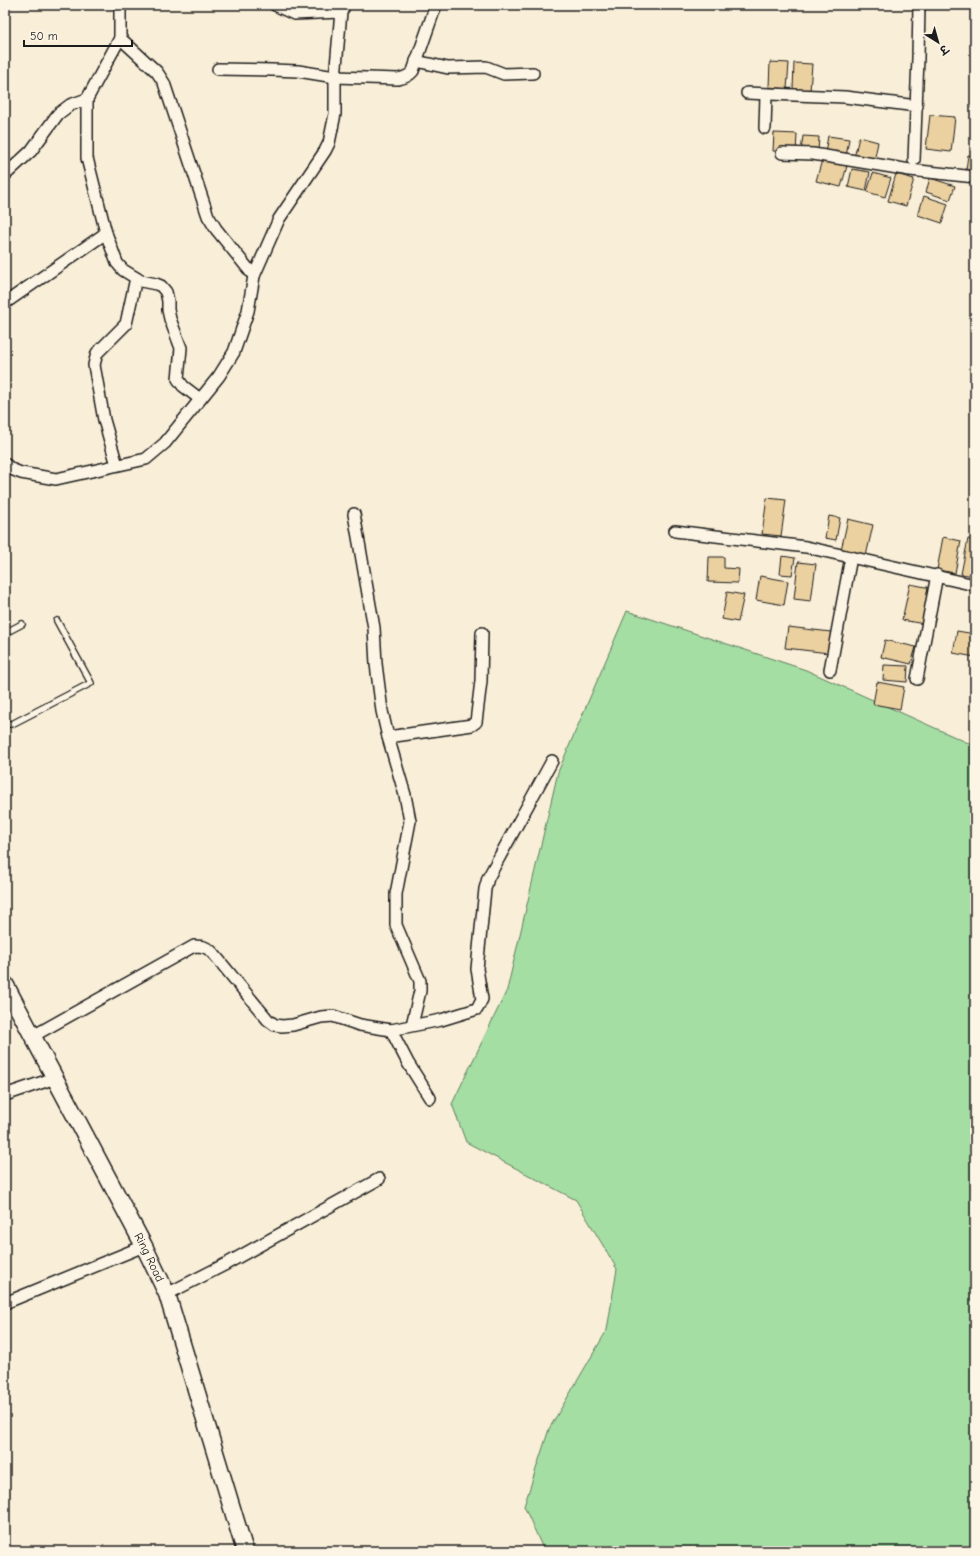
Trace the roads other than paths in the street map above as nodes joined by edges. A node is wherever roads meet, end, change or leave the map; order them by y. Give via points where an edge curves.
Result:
1 (120, 5) edge
2 (275, 5) edge
3 (436, 5) edge
4 (918, 5) edge
5 (343, 9) edge
6 (120, 38) junction
7 (416, 61) junction
8 (218, 69) dead end
9 (533, 73) dead end
10 (335, 77) junction
11 (747, 93) dead end
12 (766, 95) junction
13 (87, 99) junction
14 (917, 106) junction
15 (765, 128) dead end
16 (782, 153) dead end
17 (914, 160) dead end
18 (5, 175) edge
19 (975, 177) edge
20 (106, 233) junction
21 (254, 276) junction
22 (136, 278) junction
23 (5, 303) edge
24 (200, 399) junction
25 (5, 464) edge
26 (117, 466) junction
27 (354, 514) dead end
28 (675, 531) dead end
29 (852, 557) junction
30 (937, 575) junction
31 (975, 584) edge
32 (57, 621) dead end
33 (22, 624) dead end
34 (5, 633) edge
35 (482, 633) dead end
36 (830, 670) dead end
37 (917, 679) dead end
38 (5, 724) edge
39 (388, 737) junction
40 (552, 761) dead end
41 (5, 984) edge
42 (412, 1025) junction
43 (391, 1030) junction
44 (33, 1036) junction
45 (55, 1078) junction
46 (5, 1095) edge
47 (430, 1098) dead end
48 (379, 1179) dead end
49 (144, 1246) junction
50 (168, 1294) junction
51 (5, 1303) edge
52 (245, 1551) edge

1 - 6 street
2 - 5 street via 294,14
3 - 7 street
4 - 14 street
5 - 10 street
6 - 13 street
6 - 21 street via 157,72 164,83 208,216
7 - 9 street via 448,68 486,67 504,74
7 - 10 street via 409,75 398,79
8 - 10 street via 298,71
10 - 21 street via 335,114 325,151 279,219
11 - 12 street
12 - 14 street via 845,97
12 - 15 street
13 - 18 street via 70,105 58,114 31,151
13 - 20 street via 87,158
14 - 17 street
16 - 19 street via 813,154 910,170
20 - 22 street via 117,263
20 - 23 street
21 - 24 street via 248,311 234,352
22 - 24 street via 161,286 166,292 170,319 181,348 178,380
22 - 26 street via 126,324 97,353 94,365 104,420
24 - 26 street via 153,455
25 - 26 street via 21,474 56,479
27 - 39 street via 374,628 382,711
28 - 29 street via 806,547
29 - 30 street
29 - 36 street
30 - 31 street
30 - 37 street
32 - 38 lane via 91,684 12,724
33 - 34 lane
35 - 39 street via 481,681 476,722 472,725
39 - 42 street via 410,821 396,894 396,925 420,981
40 - 42 street via 488,878 477,969 482,1003 477,1009 441,1020
41 - 44 street, Ring Road
42 - 43 street
43 - 44 street via 360,1025 333,1016 293,1025 275,1025 268,1020 213,952 203,946 194,946
43 - 47 street
44 - 45 street, Ring Road
45 - 46 street
45 - 49 street, Ring Road
48 - 50 street
49 - 50 street, Ring Road
49 - 51 street
50 - 52 street, Ring Road

